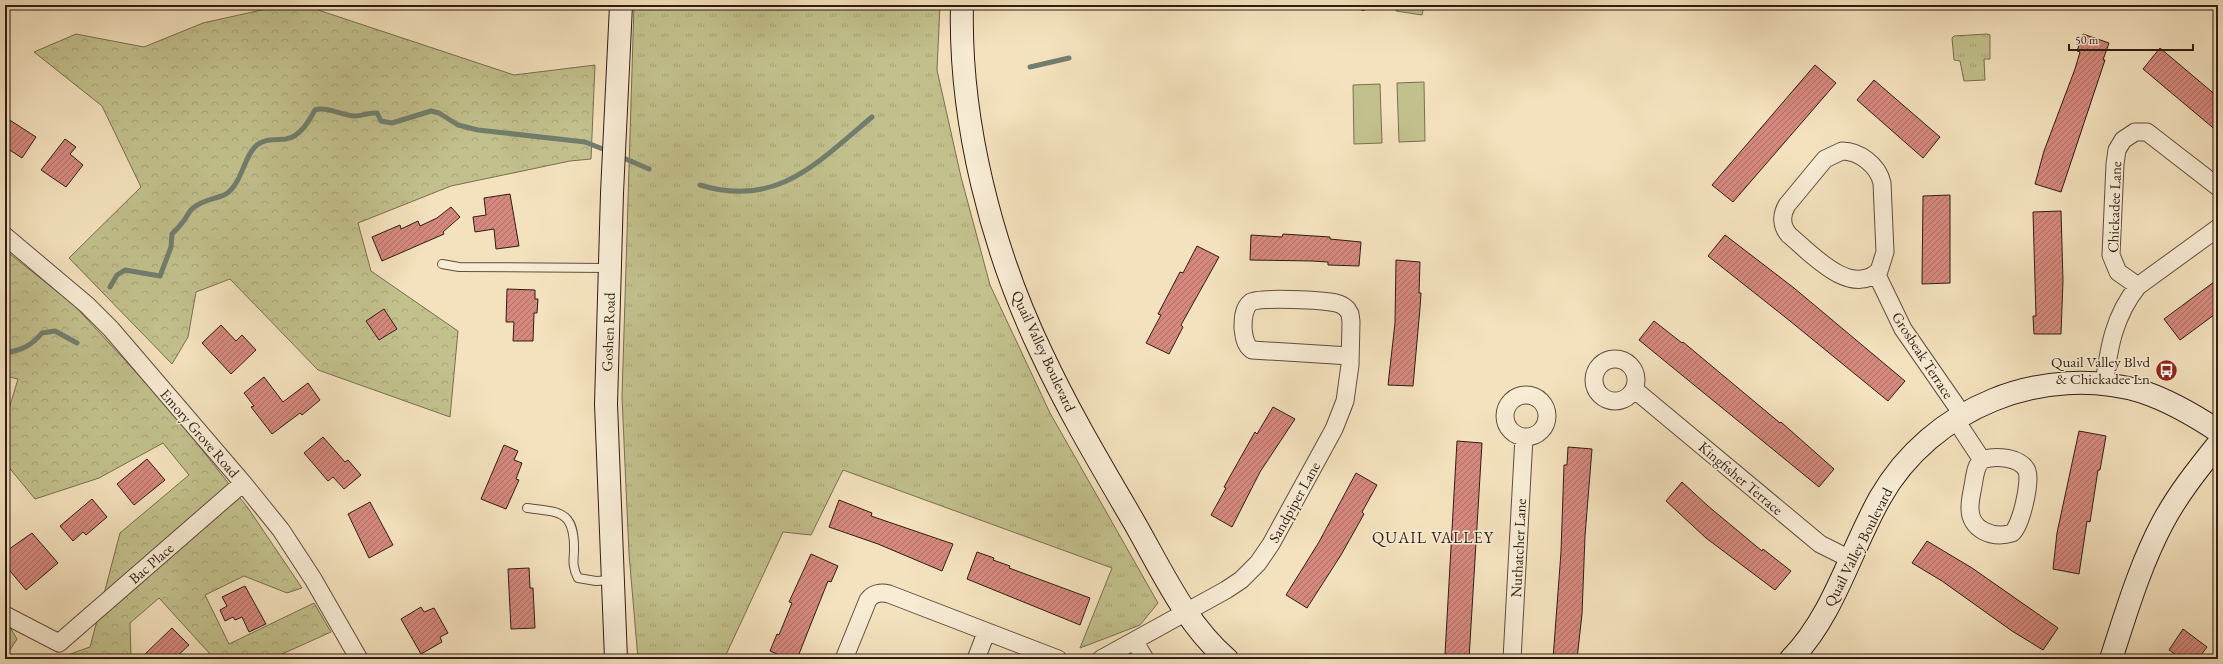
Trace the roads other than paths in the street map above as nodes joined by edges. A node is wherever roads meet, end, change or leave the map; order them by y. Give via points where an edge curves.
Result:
1 (621, 5) edge
2 (962, 5) edge
3 (2218, 187) edge
4 (2218, 228) edge
5 (5, 236) edge
6 (442, 264) dead end
7 (610, 268) junction
8 (1876, 274) junction
9 (2138, 286) junction
10 (1350, 356) junction
11 (2104, 384) junction
12 (1635, 390) dead end
13 (1958, 416) junction
14 (2218, 431) edge
15 (1524, 437) dead end
16 (2218, 444) edge
17 (1982, 460) junction
18 (243, 483) junction
19 (527, 508) dead end
20 (1850, 559) junction
21 (612, 580) junction
22 (1187, 611) junction
23 (5, 615) edge
24 (986, 632) junction
25 (1135, 642) junction
26 (359, 659) edge
27 (616, 659) edge
28 (844, 659) edge
29 (976, 659) edge
30 (1058, 659) edge
31 (1101, 659) edge
32 (1145, 659) edge
33 (1227, 659) edge
34 (1512, 659) edge
35 (1791, 659) edge
36 (2111, 659) edge

1 - 7 street, Goshen Road
2 - 22 street, Quail Valley Boulevard via 963,50 971,122 985,193 1010,275 1031,330 1060,390
3 - 9 street, Chickadee Lane via 2150,133 2135,132 2123,140 2117,150 2115,164 2111,255 2118,272
4 - 9 street
5 - 18 street, Emory Grove Road via 112,329
6 - 7 lane via 459,267
7 - 21 street, Goshen Road via 606,404
8 - 8 street via 1860,279 1840,275 1789,235 1784,227 1783,213 1787,205 1820,164 1832,154 1842,151 1857,154 1876,169 1881,177 1884,194 1885,252 1881,268
8 - 13 street, Grosbeak Terrace via 1903,329
9 - 11 street via 2124,304 2115,324
10 - 10 street, Sandpiper Lane via 1350,314 1340,304 1259,299 1249,304 1246,309 1244,337 1247,346 1252,350
10 - 22 street, Sandpiper Lane via 1348,387 1337,421 1264,555 1241,580
11 - 13 street, Quail Valley Boulevard via 2035,387 2002,396
11 - 14 street, Quail Valley Boulevard via 2159,398 2191,413
12 - 20 street, Kingfisher Terrace via 1820,544
13 - 17 street, Grosbeak Terrace
13 - 20 street, Quail Valley Boulevard via 1923,444 1898,471 1880,499
15 - 34 street, Nuthatcher Lane
16 - 36 street via 2189,481 2160,527 2141,571
17 - 17 street via 1993,457 2009,459 2019,463 2027,473 2020,522 2012,533 1988,533 1978,528 1973,521 1970,504 1976,472
18 - 23 street, Bac Place via 59,643
18 - 26 street, Emory Grove Road via 281,530
19 - 21 lane via 556,512 567,517 574,542 573,570 578,578
20 - 35 street, Quail Valley Boulevard via 1822,618
21 - 27 street, Goshen Road
22 - 25 street, Sandpiper Lane
22 - 33 street, Quail Valley Boulevard via 1206,638
24 - 28 street via 889,594 874,594 868,600
24 - 29 street
24 - 30 street
25 - 31 street, Sandpiper Lane
25 - 32 street

